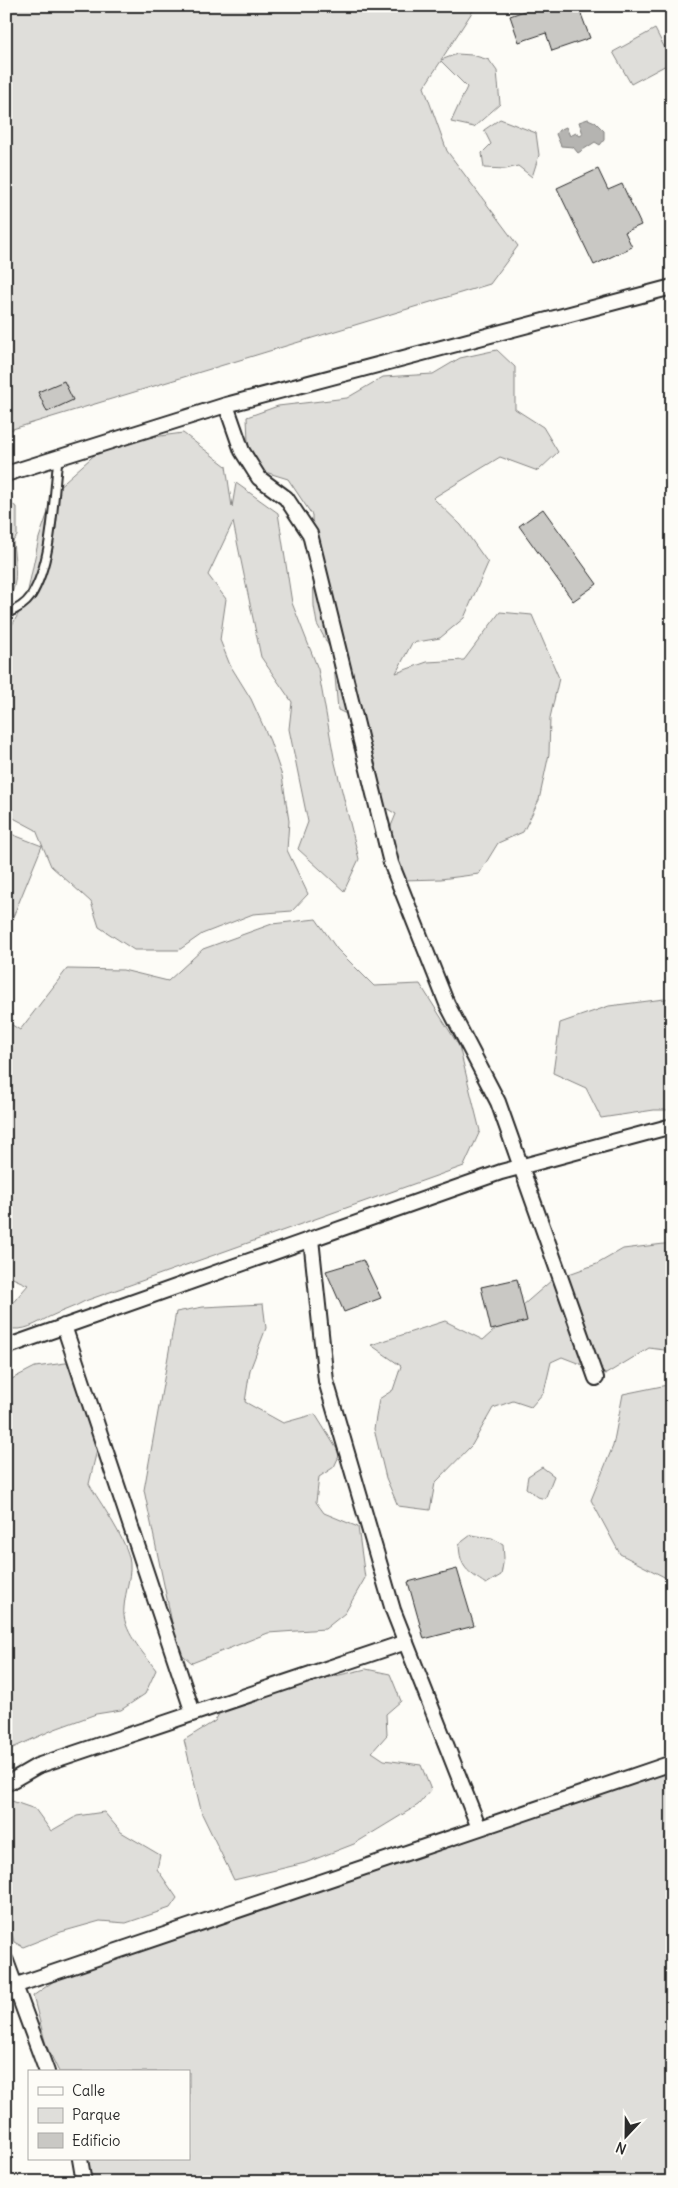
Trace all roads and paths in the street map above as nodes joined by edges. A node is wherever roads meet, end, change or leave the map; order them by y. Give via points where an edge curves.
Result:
1 (672, 287) edge
2 (226, 404) junction
3 (58, 458) junction
4 (6, 474) edge
5 (6, 614) edge
6 (672, 1126) edge
7 (521, 1166) junction
8 (311, 1239) junction
9 (64, 1326) junction
10 (6, 1347) edge
11 (596, 1378) dead end
12 (406, 1642) junction
13 (192, 1713) junction
14 (672, 1763) edge
15 (6, 1784) edge
16 (479, 1828) junction
17 (6, 1961) edge
18 (14, 1986) junction
19 (46, 2070) edge
20 (80, 2160) edge
21 (84, 2182) edge

1 - 2 street
2 - 3 street
2 - 7 street via 242,451 259,478 286,498 310,534 391,863 447,1004 498,1102
3 - 4 street
3 - 5 lane via 39,579 30,597 17,610
6 - 7 street
7 - 8 street
7 - 11 street
8 - 9 street
8 - 12 street via 326,1381 393,1610
9 - 10 street
9 - 13 street
12 - 13 street
12 - 16 street
13 - 15 street via 37,1766
14 - 16 street
16 - 18 street
17 - 18 street
18 - 19 street
20 - 21 street

